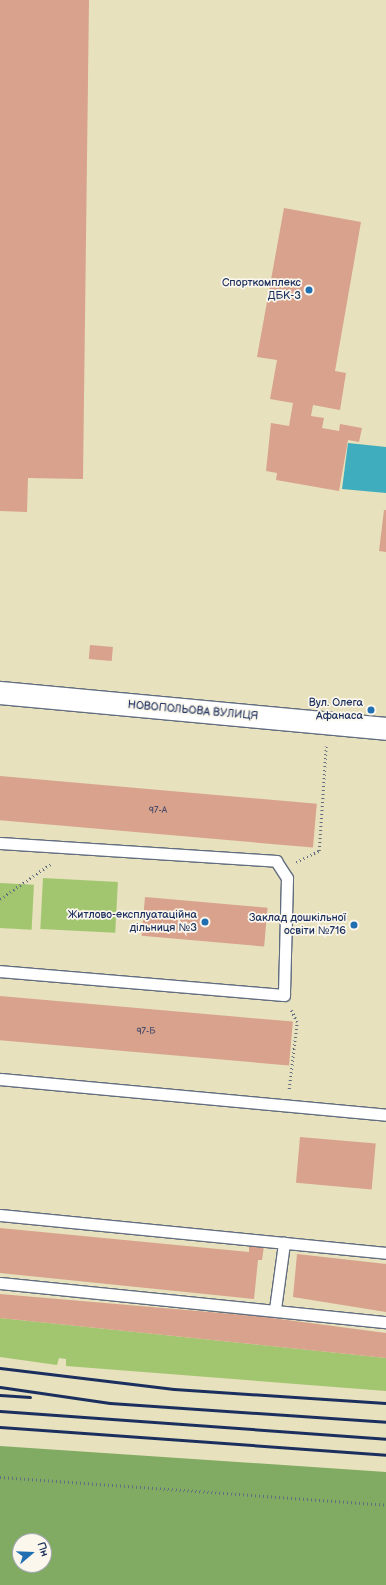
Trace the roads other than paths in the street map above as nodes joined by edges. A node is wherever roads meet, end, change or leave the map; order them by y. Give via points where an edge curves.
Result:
1 (0, 693) edge
2 (386, 729) edge
3 (0, 843) edge
4 (0, 971) edge
5 (0, 1079) edge
6 (386, 1115) edge
7 (0, 1215) edge
8 (284, 1243) junction
9 (386, 1253) edge
10 (0, 1283) edge
11 (275, 1309) junction
12 (386, 1322) edge

1 - 2 street, НОВОПОЛЬОВА ВУЛИЦЯ
3 - 4 lane via 276,861 287,878 284,995
5 - 6 lane
7 - 8 lane
8 - 9 lane
8 - 11 lane
10 - 11 lane via 231,1309
11 - 12 lane

